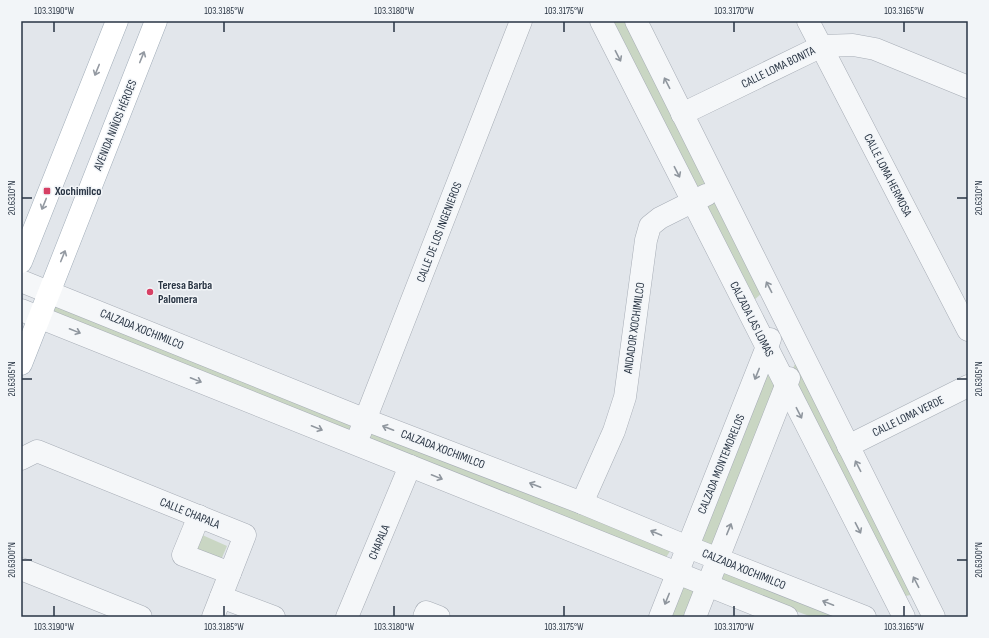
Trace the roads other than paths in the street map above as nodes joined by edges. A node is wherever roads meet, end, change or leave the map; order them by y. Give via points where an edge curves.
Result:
1 (117, 21) edge
2 (156, 21) edge
3 (521, 21) edge
4 (601, 21) edge
5 (636, 21) edge
6 (808, 21) edge
7 (822, 46) junction
8 (968, 87) edge
9 (682, 114) junction
10 (720, 189) junction
11 (693, 202) junction
12 (21, 262) edge
13 (21, 281) edge
14 (49, 292) junction
15 (781, 312) junction
16 (30, 314) edge
17 (968, 330) edge
18 (767, 348) junction
19 (800, 350) junction
20 (21, 364) edge
21 (786, 386) junction
22 (968, 386) edge
23 (366, 420) junction
24 (356, 443) junction
25 (848, 446) junction
26 (21, 459) edge
27 (410, 466) junction
28 (582, 503) junction
29 (199, 516) junction
30 (688, 547) junction
31 (717, 559) junction
32 (21, 569) edge
33 (230, 573) junction
34 (678, 574) junction
35 (706, 585) junction
36 (221, 597) junction
37 (133, 616) edge
38 (213, 617) edge
39 (274, 617) edge
40 (347, 617) edge
41 (424, 617) edge
42 (439, 617) edge
43 (660, 617) edge
44 (694, 617) edge
45 (787, 617) edge
46 (865, 617) edge
47 (904, 617) edge
48 (934, 617) edge

1 -> 12 main road
14 -> 2 main road, AVENIDA NIÑOS HÉROES
3 - 23 street, CALLE DE LOS INGENIEROS
4 -> 11 street, CALZADA LAS LOMAS
9 -> 5 street
6 - 7 street, CALLE LOMA HERMOSA
7 - 8 street, CALLE LOMA BONITA via 853,45 875,49
7 - 9 street, CALLE LOMA BONITA
7 - 17 street, CALLE LOMA HERMOSA
9 - 10 street
10 - 11 street, ANDADOR XOCHIMILCO
15 -> 10 street
11 - 18 street, CALZADA LAS LOMAS
11 - 28 street, ANDADOR XOCHIMILCO via 660,218 650,226 625,397 614,431
13 - 14 street, CALZADA XOCHIMILCO
14 - 16 main road, AVENIDA NIÑOS HÉROES
14 - 23 street, CALZADA XOCHIMILCO
15 - 18 street, CALZADA MONTEMORELOS
15 - 19 street
16 - 20 main road, AVENIDA NIÑOS HÉROES
16 -> 24 street
18 - 21 street, CALZADA LAS LOMAS
18 -> 30 street, CALZADA MONTEMORELOS
19 - 21 street
19 - 25 street
31 -> 21 street
21 -> 47 street, CALZADA LAS LOMAS
22 - 25 street, CALLE LOMA VERDE
23 - 24 street, CALLE DE LOS INGENIEROS
28 -> 23 street, CALZADA XOCHIMILCO
24 - 27 street
48 -> 25 street
26 - 29 street, CALLE CHAPALA via 37,451
27 -> 34 street
27 - 40 street, CHAPALA
30 -> 28 street, CALZADA XOCHIMILCO
29 - 33 street, CALLE CHAPALA via 245,535
29 - 33 street via 183,555
30 - 31 street, CALZADA XOCHIMILCO
30 - 34 street, CALZADA MONTEMORELOS
31 - 35 street
46 -> 31 street, CALZADA XOCHIMILCO
32 - 37 street
33 - 36 street, CALLE CHAPALA
34 - 35 street
34 -> 43 street, CALZADA MONTEMORELOS
35 - 44 street
35 - 45 street
36 - 38 street, CALLE CHAPALA
36 - 39 street
41 - 42 street via 426,612

